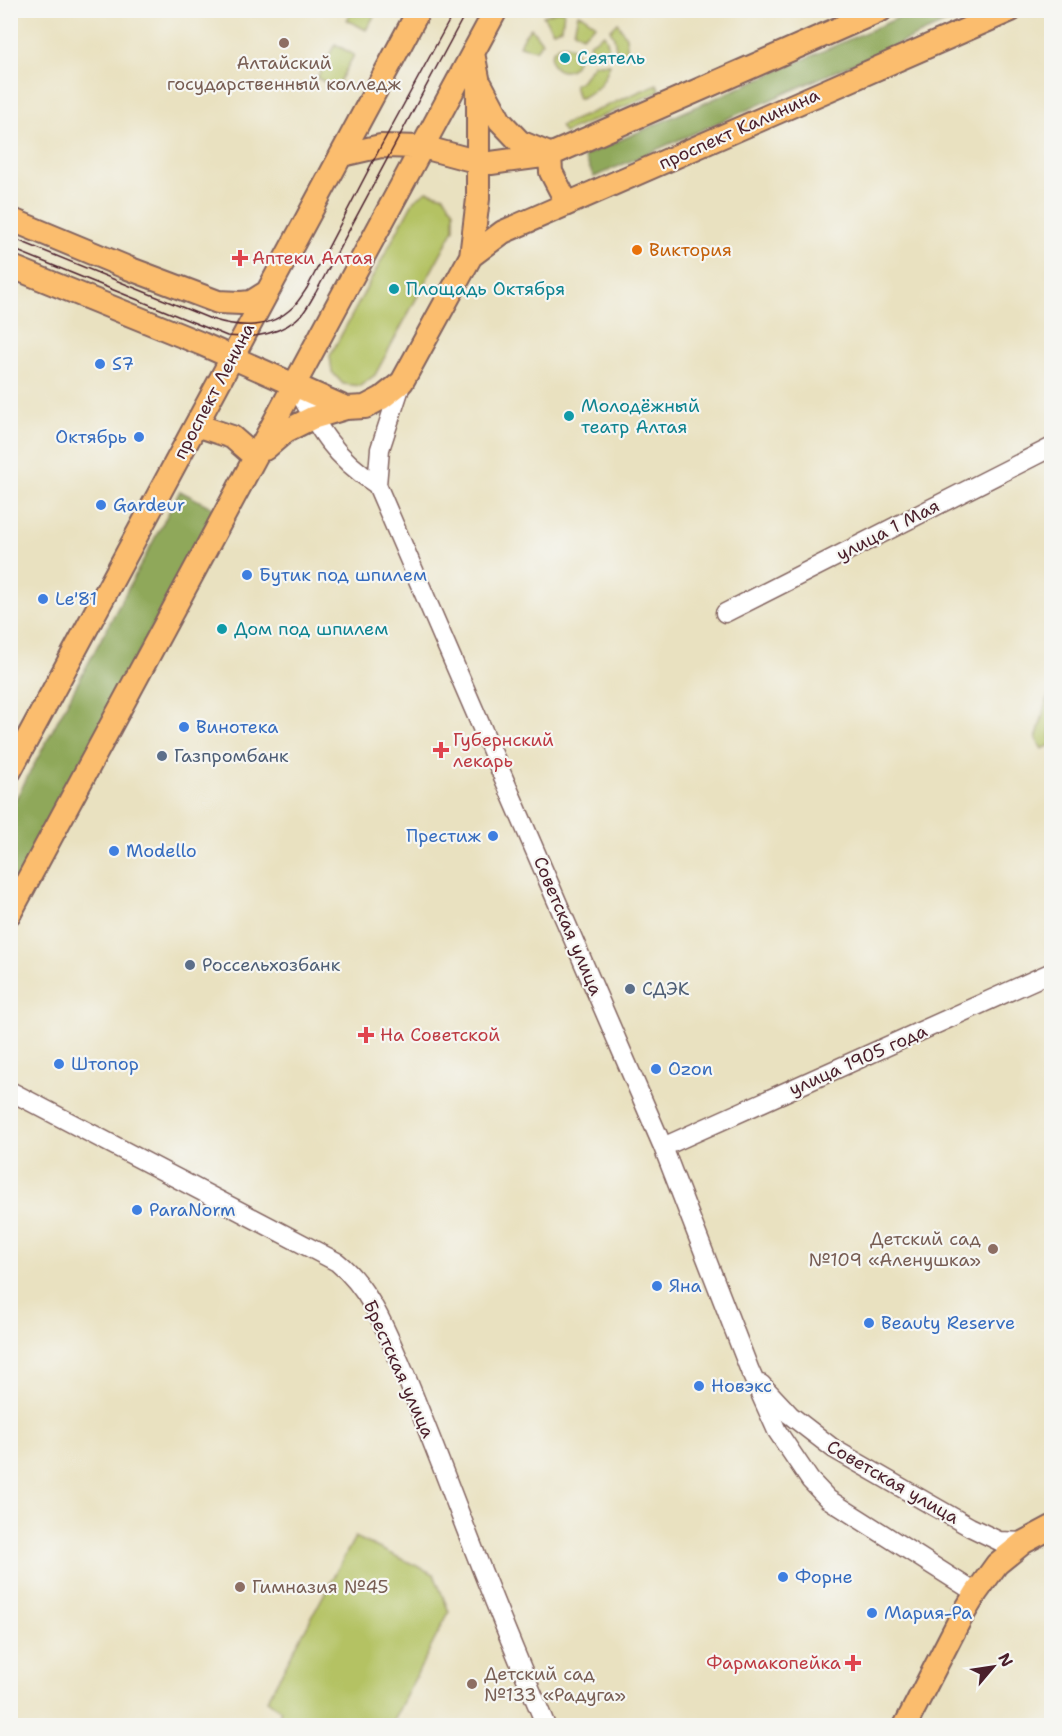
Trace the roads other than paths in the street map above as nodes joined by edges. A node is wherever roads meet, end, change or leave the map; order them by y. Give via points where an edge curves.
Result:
1 (419, 10) edge
2 (496, 10) edge
3 (881, 10) edge
4 (1011, 10) edge
5 (473, 52) junction
6 (478, 78) junction
7 (423, 147) junction
8 (342, 155) junction
9 (550, 155) junction
10 (479, 162) junction
11 (567, 203) junction
12 (10, 219) edge
13 (471, 256) junction
14 (10, 266) edge
15 (267, 292) junction
16 (232, 358) junction
17 (402, 382) junction
18 (295, 384) junction
19 (346, 408) junction
20 (312, 418) junction
21 (196, 425) junction
22 (1052, 447) edge
23 (255, 458) junction
24 (377, 484) junction
25 (725, 613) dead end
26 (10, 771) edge
27 (10, 913) edge
28 (1052, 972) edge
29 (10, 1091) edge
30 (663, 1147) junction
31 (750, 1371) junction
32 (1052, 1527) edge
33 (1024, 1542) junction
34 (976, 1593) junction
35 (546, 1725) edge
36 (905, 1725) edge

1 - 8 main road, проспект Ленина
2 - 5 main road
3 - 9 main road
4 - 11 main road, проспект Калинина
5 - 6 main road
5 - 7 main road
6 - 9 main road via 500,122 520,142
6 - 10 main road
7 - 8 main road via 381,146
7 - 10 main road
7 - 18 main road
8 - 15 main road, проспект Ленина
9 - 10 main road
9 - 11 main road via 551,172
10 - 13 main road
11 - 13 main road, проспект Калинина via 503,232
12 - 15 main road via 218,302 251,302
13 - 17 main road
14 - 16 main road
15 - 16 main road, проспект Ленина
16 - 18 main road
16 - 21 main road, проспект Ленина
17 - 19 main road via 365,407
17 - 24 street via 380,449
18 - 19 main road
18 - 20 street
18 - 23 main road
19 - 20 main road
20 - 23 main road via 286,431
20 - 24 street via 333,448 357,472
21 - 23 main road via 231,437
21 - 26 main road, проспект Ленина
22 - 25 street, улица 1 Мая
23 - 27 main road
24 - 30 street, Советская улица
28 - 30 street, улица 1905 года
29 - 35 street, Брестская улица via 337,1262 360,1285 402,1367
30 - 31 street, Советская улица
31 - 33 street, Советская улица via 790,1415 834,1449 970,1527 999,1541
31 - 34 street, Советская улица via 777,1431 828,1499
32 - 33 main road
33 - 34 main road via 997,1564
34 - 36 main road

